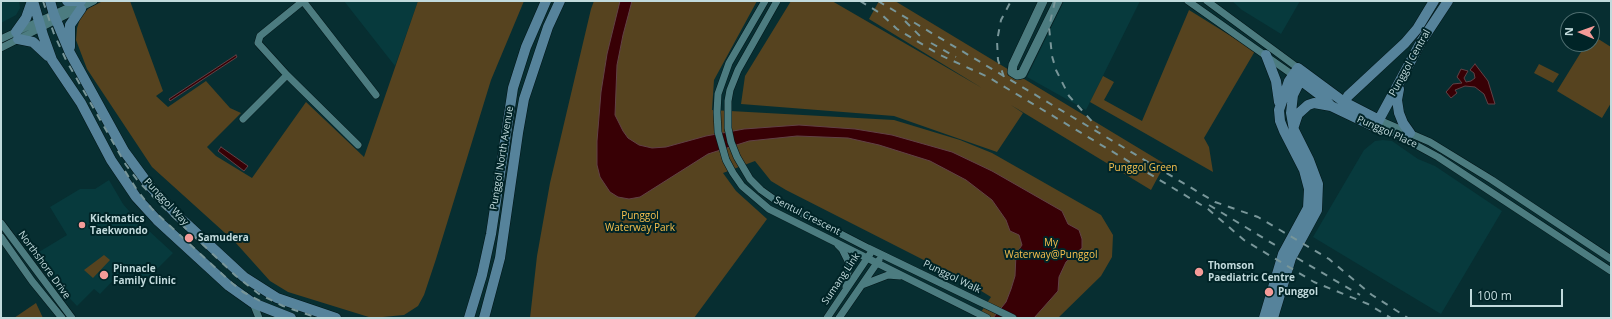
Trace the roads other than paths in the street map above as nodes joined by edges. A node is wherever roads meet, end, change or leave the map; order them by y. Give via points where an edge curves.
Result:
1 (33, 1) edge
2 (50, 1) edge
3 (67, 1) edge
4 (94, 1) edge
5 (303, 1) edge
6 (546, 1) edge
7 (560, 1) edge
8 (765, 1) edge
9 (777, 1) edge
10 (1043, 1) edge
11 (1058, 1) edge
12 (1188, 1) edge
13 (1207, 1) edge
14 (1434, 1) edge
15 (1448, 1) edge
16 (81, 4) edge
17 (55, 18) junction
18 (40, 25) junction
19 (17, 36) junction
20 (1, 39) edge
21 (1421, 42) junction
22 (1405, 43) junction
23 (1, 48) edge
24 (70, 52) junction
25 (1266, 55) junction
26 (52, 60) junction
27 (1299, 74) junction
28 (287, 75) junction
29 (1400, 83) junction
30 (376, 95) dead end
31 (1338, 106) junction
32 (1279, 110) junction
33 (243, 119) dead end
34 (1377, 123) junction
35 (1294, 130) junction
36 (1410, 133) junction
37 (358, 145) dead end
38 (1, 223) edge
39 (1, 236) edge
40 (835, 242) junction
41 (872, 250) junction
42 (882, 255) junction
43 (867, 257) junction
44 (1611, 260) edge
45 (877, 262) junction
46 (1611, 271) edge
47 (902, 276) junction
48 (861, 285) junction
49 (845, 291) junction
50 (253, 303) junction
51 (62, 318) edge
52 (72, 318) edge
53 (259, 318) edge
54 (290, 318) edge
55 (336, 318) edge
56 (469, 318) edge
57 (484, 318) edge
58 (827, 318) edge
59 (839, 318) edge
60 (987, 318) edge
61 (1013, 318) edge
62 (1264, 318) edge
63 (1273, 318) edge

1 - 18 main road, Punggol Way
1 - 19 main road
2 - 17 main road, Punggol Way
3 - 16 main road
4 - 16 street
5 - 28 street via 259,39
5 - 30 street
6 - 56 main road, Punggol North Avenue via 526,48 513,88 491,234
7 - 57 main road, Punggol North Avenue via 548,27 524,99 500,258
8 - 40 street, Sentul Crescent via 729,63 721,85 717,112 722,147 733,173 756,200 787,219
9 - 41 street, Sentul Crescent via 738,70 730,90 728,117 731,142 750,179 764,192
10 - 11 street via 1013,65 1012,72 1017,75 1022,74
12 - 25 street, Punggol Place
13 - 27 street, Punggol Place
14 - 22 main road, Punggol Central
15 - 21 main road, Punggol Central
16 - 17 street
16 - 24 main road via 70,25
17 - 18 street
17 - 24 main road, Punggol Way
18 - 19 street
18 - 26 main road, Punggol Way
19 - 20 street
19 - 23 street
19 - 26 main road via 34,42
21 - 22 main road via 1414,47
21 - 29 main road, Punggol Central
22 - 31 main road, Punggol Central
24 - 55 main road, Punggol Way via 124,151 149,185 176,214 244,277 277,298
25 - 27 street, Punggol Place
25 - 32 main road via 1276,81
26 - 50 main road, Punggol Way via 81,103 111,160 136,197 178,240 229,286
27 - 31 main road, Punggol Place
27 - 32 main road via 1284,94
27 - 35 main road via 1291,113
28 - 33 street
28 - 37 street
29 - 34 main road, Punggol Central
29 - 36 main road via 1397,100 1399,113
31 - 34 main road, Punggol Place
31 - 35 main road via 1314,103 1303,108 1295,121
32 - 62 main road via 1284,131 1304,170 1309,190 1308,208 1283,254
34 - 36 street, Punggol Place
34 - 46 street, Punggol Place via 1438,157
35 - 63 main road via 1318,184 1317,210 1291,258
36 - 44 street, Punggol Place via 1430,142 1492,180
38 - 52 street, Northshore Drive
39 - 51 street, Northshore Drive
40 - 43 street, Sentul Crescent
40 - 49 street via 849,263
41 - 42 street, Sentul Crescent
41 - 43 street, Sumang Link
42 - 45 street, Sumang Link
42 - 61 street, Punggol Walk
43 - 45 street, Sentul Crescent
43 - 49 street, Sumang Link
45 - 47 street, Punggol Walk
45 - 48 street, Sumang Link
47 - 48 street via 888,275
47 - 60 street, Punggol Walk
48 - 59 street, Sumang Link
49 - 58 street, Sumang Link
50 - 53 street
50 - 54 main road, Punggol Way

